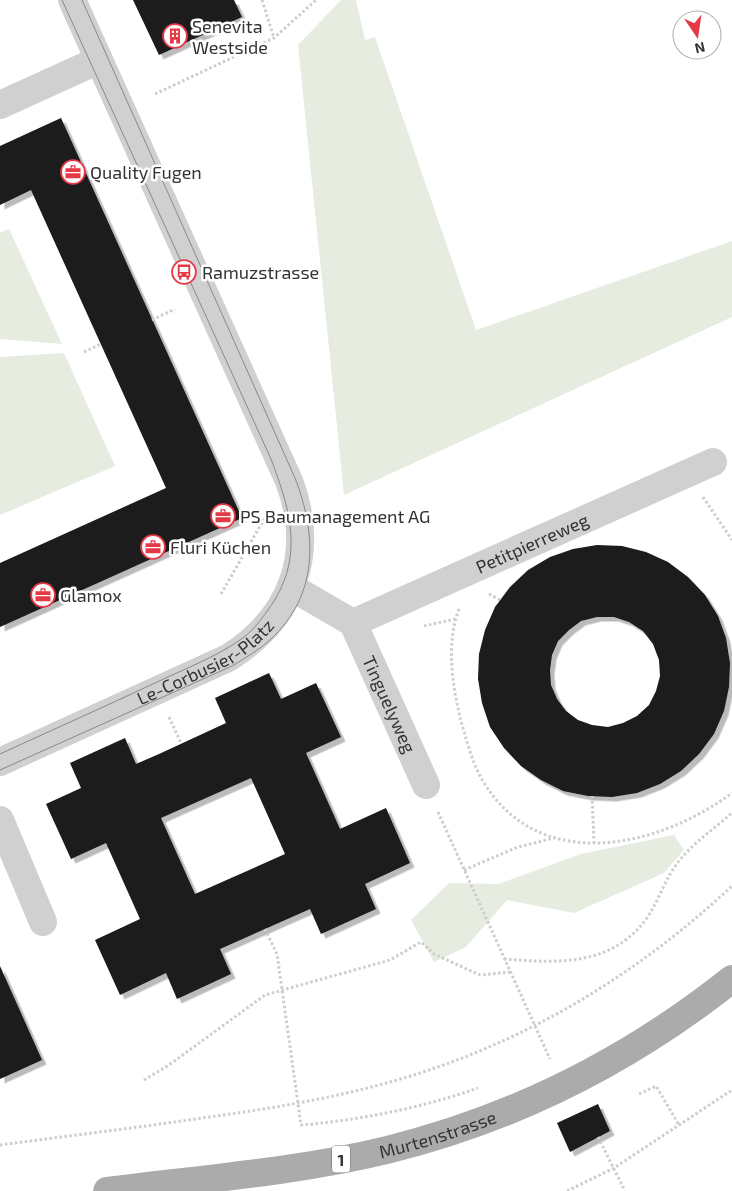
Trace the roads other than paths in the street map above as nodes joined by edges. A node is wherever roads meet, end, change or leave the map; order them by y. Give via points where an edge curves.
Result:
1 (72, 0) edge
2 (99, 60) junction
3 (0, 105) edge
4 (712, 462) dead end
5 (291, 586) junction
6 (353, 623) junction
7 (0, 762) edge
8 (426, 785) road end
9 (0, 820) edge
10 (43, 922) dead end
11 (732, 978) edge
12 (107, 1191) edge

1 - 2 street
2 - 3 street
2 - 5 street, Le-Corbusier-Platz via 296,500 300,522 299,561
4 - 6 street, Petitpierreweg
5 - 6 street
5 - 7 street, Le-Corbusier-Platz via 280,609 262,633 228,658
6 - 8 street, Tinguelyweg
9 - 10 street
11 - 12 main road, Murtenstrasse / 1 via 659,1031 564,1086 444,1134 386,1150 316,1163

